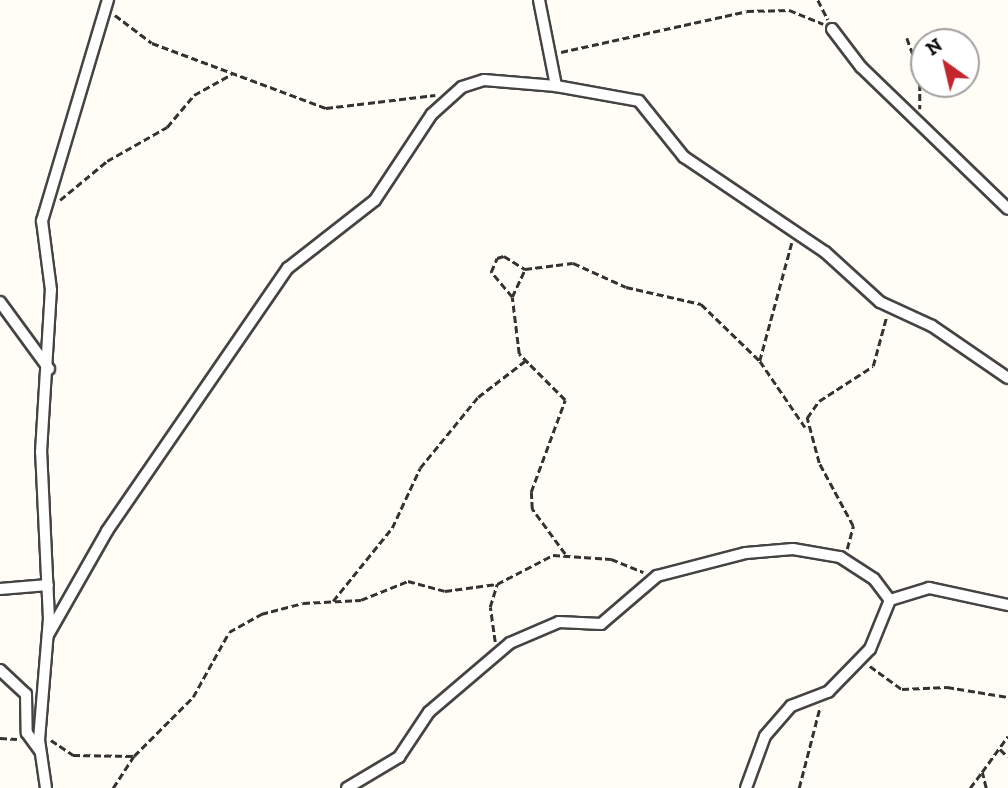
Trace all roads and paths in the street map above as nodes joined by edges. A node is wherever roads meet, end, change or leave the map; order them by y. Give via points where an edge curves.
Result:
1 (539, 0) edge
2 (818, 0) edge
3 (107, 3) edge
4 (832, 29) junction
5 (907, 37) dead end
6 (547, 53) junction
7 (232, 74) junction
8 (556, 86) junction
9 (442, 93) dead end
10 (920, 126) junction
11 (1008, 209) edge
12 (53, 211) dead end
13 (794, 234) junction
14 (525, 269) junction
15 (512, 297) junction
16 (0, 302) edge
17 (880, 302) junction
18 (760, 360) junction
19 (525, 361) junction
20 (49, 369) junction
21 (1008, 377) edge
22 (807, 430) junction
23 (566, 556) junction
24 (840, 557) junction
25 (657, 576) junction
26 (497, 584) junction
27 (48, 585) junction
28 (0, 589) edge
29 (890, 600) junction
30 (333, 601) junction
31 (1008, 605) edge
32 (48, 635) junction
33 (497, 656) junction
34 (856, 661) junction
35 (0, 670) edge
36 (822, 697) junction
37 (1008, 697) edge
38 (40, 727) junction
39 (1008, 736) edge
40 (0, 738) edge
41 (30, 740) junction
42 (1000, 749) junction
43 (40, 751) junction
44 (134, 757) junction
45 (1008, 757) edge
46 (982, 772) junction
47 (349, 787) edge
48 (46, 788) edge
49 (113, 788) edge
50 (370, 788) edge
51 (746, 788) edge
52 (799, 788) edge
53 (970, 788) edge
54 (986, 788) edge

1 - 6 street
2 - 4 path
3 - 7 path via 140,37
3 - 20 street via 44,207
4 - 6 path via 789,10 747,11
4 - 10 street
5 - 10 path via 920,73
6 - 8 street
7 - 9 path via 334,109
7 - 12 path via 194,95 167,127 107,161
8 - 13 street via 639,101 684,157
8 - 32 street via 493,80 462,87 432,114 375,201 288,268 107,531
10 - 11 street
13 - 17 street via 825,253
13 - 18 path
14 - 15 path
14 - 15 path via 504,256 497,258 494,282
14 - 18 path via 573,263 626,287 701,304
15 - 19 path via 516,341
16 - 20 street
17 - 21 street via 943,332
17 - 22 path via 886,333 880,356 811,408
18 - 22 path
19 - 23 path via 565,400 531,492 532,509
19 - 30 path via 478,397 420,468 392,528
20 - 27 street via 41,452
22 - 24 path via 853,526
23 - 25 path via 611,559
23 - 26 path via 541,558
24 - 25 street via 772,550
24 - 29 street via 874,579
25 - 33 street via 601,624 559,622 514,641
26 - 30 path via 445,592 408,582 361,600
26 - 33 path via 490,607
27 - 28 street
27 - 32 street
29 - 31 street via 929,589
29 - 34 street via 870,649
30 - 44 path via 261,614 229,632 193,697
32 - 38 street
33 - 47 street via 429,712 399,757
34 - 36 street
34 - 37 path via 902,689 947,687
35 - 41 street via 26,694
36 - 51 street via 802,700 779,718 765,736
36 - 52 path
38 - 43 street
38 - 44 path via 73,755
39 - 42 path
40 - 41 path
41 - 43 street
42 - 45 path
42 - 46 path
43 - 48 street
44 - 49 path
46 - 53 path
46 - 54 path
47 - 50 street

